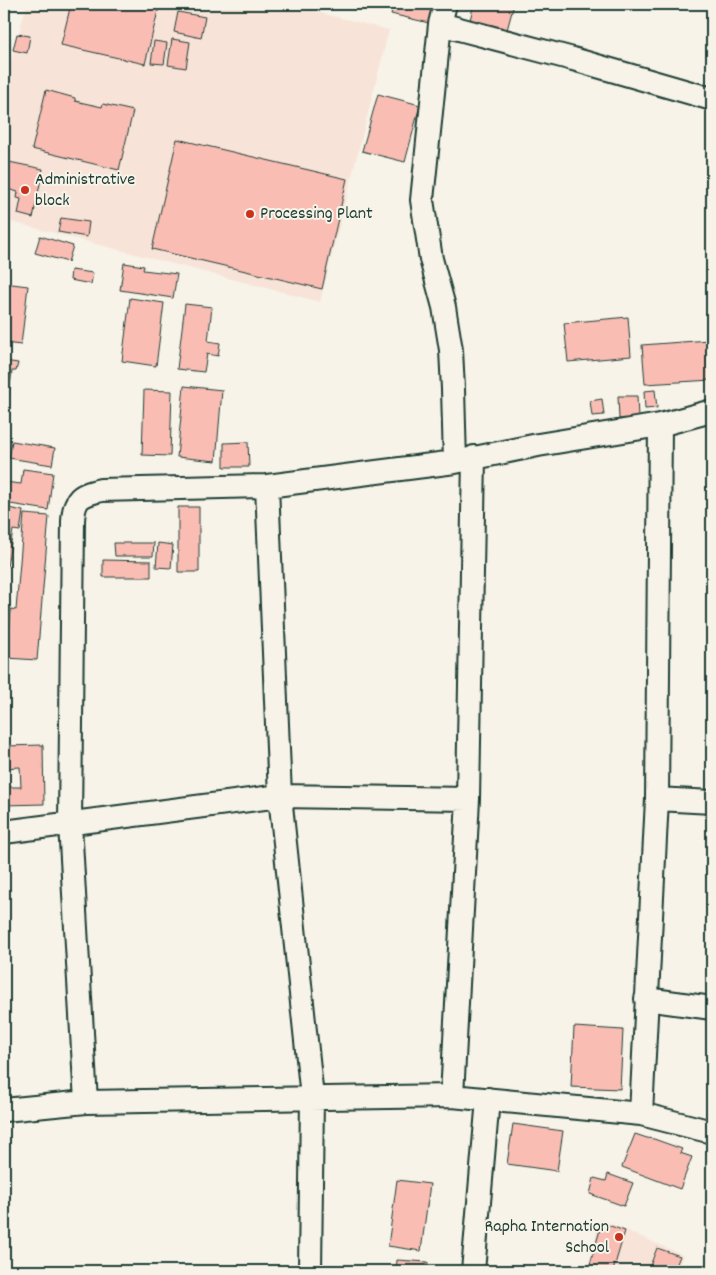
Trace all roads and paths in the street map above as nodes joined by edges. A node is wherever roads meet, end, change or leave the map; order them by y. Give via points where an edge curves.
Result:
1 (442, 14) edge
2 (712, 99) edge
3 (712, 411) edge
4 (660, 425) junction
5 (464, 460) junction
6 (266, 486) junction
7 (280, 796) junction
8 (468, 799) junction
9 (657, 799) junction
10 (712, 802) edge
11 (70, 824) junction
12 (4, 832) edge
13 (646, 999) junction
14 (712, 1008) edge
15 (452, 1096) junction
16 (312, 1097) junction
17 (488, 1099) junction
18 (86, 1102) junction
19 (4, 1110) edge
20 (641, 1114) junction
21 (712, 1132) edge
22 (310, 1271) edge
23 (473, 1271) edge

1 - 2 street via 574,59
1 - 5 street via 422,200 451,350
3 - 4 street
4 - 5 street
4 - 9 street
5 - 6 street
5 - 8 street
6 - 7 street
6 - 11 street via 101,490 80,496 75,504
7 - 8 street
7 - 11 street
7 - 16 street
8 - 15 street
9 - 10 street
9 - 13 street
11 - 12 street
11 - 18 street
13 - 14 street
13 - 20 street
15 - 16 street
15 - 17 street
16 - 18 street
16 - 22 street
17 - 20 street
17 - 23 street
18 - 19 street
20 - 21 street

